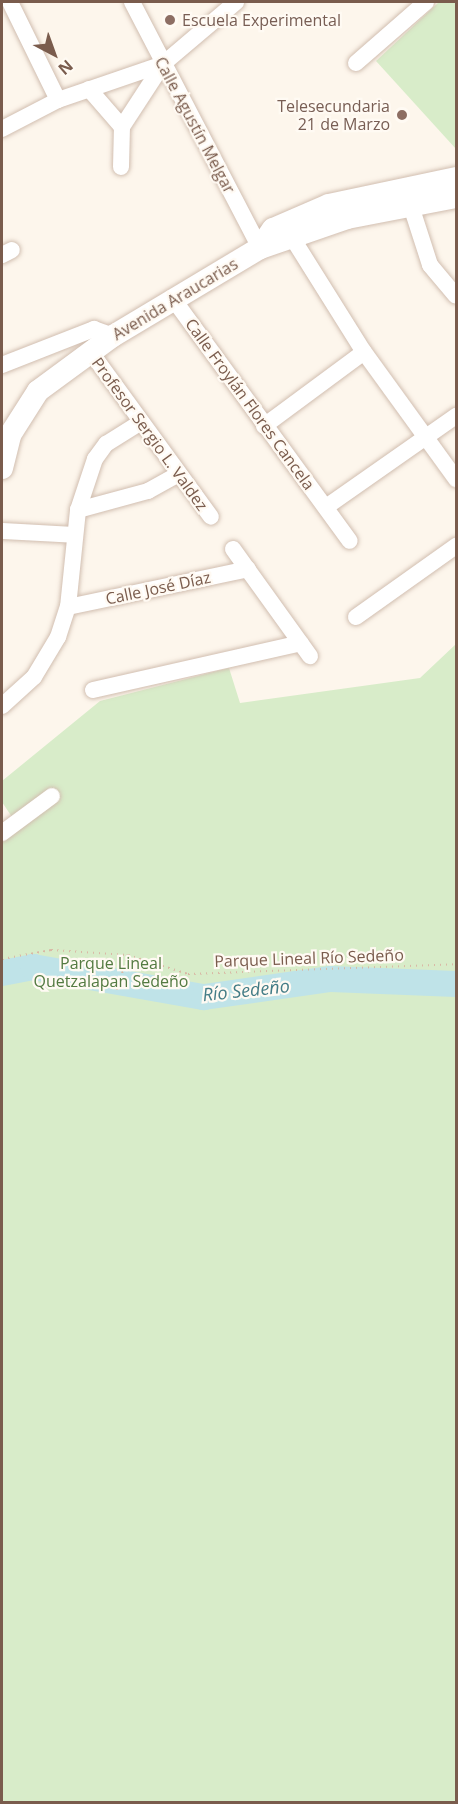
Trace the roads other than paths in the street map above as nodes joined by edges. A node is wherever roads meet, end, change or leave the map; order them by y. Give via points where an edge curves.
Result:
1 (10, 2) edge
2 (132, 2) edge
3 (236, 2) edge
4 (426, 2) edge
5 (356, 63) dead end
6 (163, 64) junction
7 (89, 89) junction
8 (58, 100) junction
9 (122, 127) junction
10 (2, 129) edge
11 (122, 167) dead end
12 (456, 178) edge
13 (456, 197) edge
14 (411, 206) junction
15 (345, 210) junction
16 (293, 239) junction
17 (260, 248) junction
18 (456, 296) edge
19 (174, 300) junction
20 (113, 336) junction
21 (90, 351) junction
22 (364, 352) junction
23 (2, 365) edge
24 (456, 416) edge
25 (141, 422) junction
26 (264, 426) junction
27 (427, 438) junction
28 (2, 468) edge
29 (179, 474) junction
30 (456, 479) edge
31 (326, 507) junction
32 (78, 510) junction
33 (211, 517) dead end
34 (2, 531) edge
35 (75, 535) junction
36 (350, 541) dead end
37 (456, 546) edge
38 (233, 549) dead end
39 (248, 569) junction
40 (68, 607) junction
41 (356, 617) dead end
42 (93, 690) dead end
43 (2, 706) edge
44 (52, 796) dead end
45 (2, 833) edge

1 - 8 street
2 - 6 street, Calle Agustín Melgar
3 - 6 street
4 - 5 street
6 - 7 street
6 - 9 street
6 - 17 street, Calle Agustín Melgar
7 - 8 street
7 - 9 street
8 - 10 street
9 - 11 street
12 - 15 street, Avenida Araucarias
13 - 14 street, Avenida Araucarias
14 - 15 street, Avenida Araucarias
14 - 18 street via 430,265
15 - 16 street, Avenida Araucarias
15 - 17 street, Avenida Araucarias via 273,229
16 - 17 street, Avenida Araucarias
16 - 22 street
17 - 19 street, Avenida Araucarias
19 - 20 street, Avenida Araucarias
19 - 26 street, Calle Froylán Flores Cancela
20 - 21 street, Avenida Araucarias
20 - 23 street via 94,329
21 - 25 street, Profesor Sergio L. Valdez
21 - 28 street, Avenida Araucarias via 38,391 21,412
22 - 26 street
22 - 27 street
24 - 27 street
25 - 29 street, Profesor Sergio L. Valdez
25 - 32 street via 100,450
26 - 31 street, Calle Froylán Flores Cancela
27 - 30 street
27 - 31 street
29 - 32 street via 148,491
29 - 33 street, Profesor Sergio L. Valdez
31 - 36 street, Calle Froylán Flores Cancela
32 - 35 street
34 - 35 street
35 - 40 street
37 - 41 street
38 - 39 street
39 - 40 street, Calle José Díaz
39 - 42 street via 305,650
40 - 43 street via 48,658
44 - 45 street

